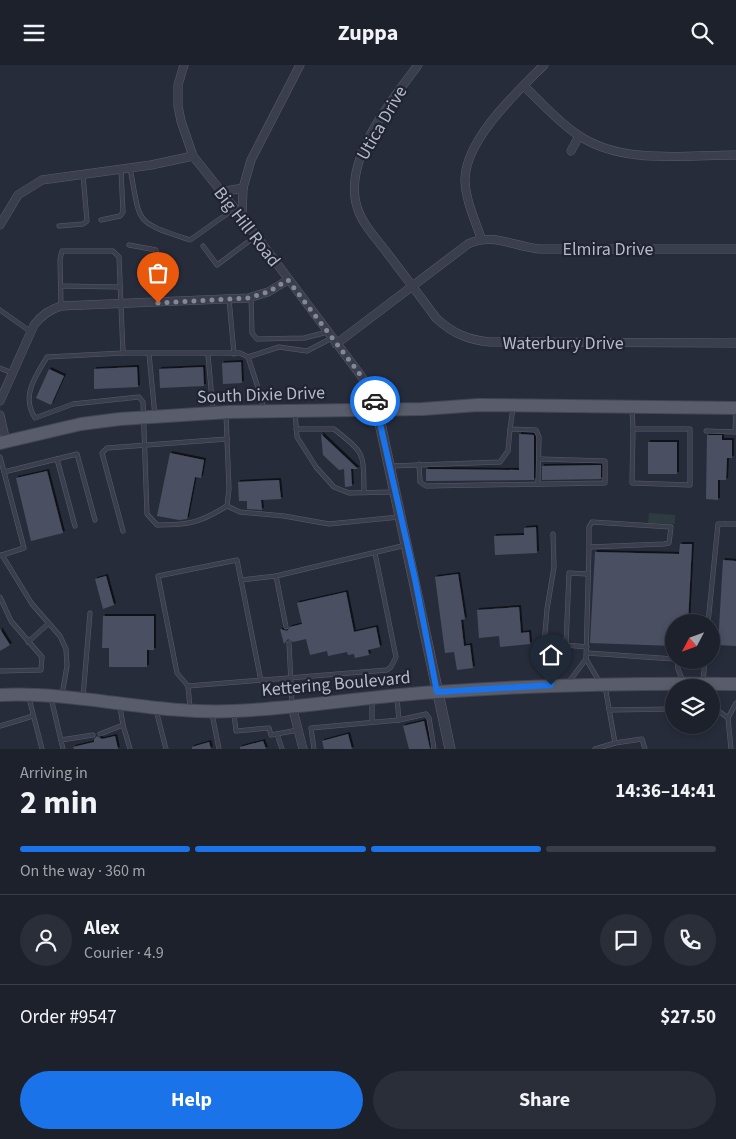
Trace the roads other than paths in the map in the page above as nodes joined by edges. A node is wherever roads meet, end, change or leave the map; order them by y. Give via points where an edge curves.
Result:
1 (184, 65) edge
2 (300, 65) edge
3 (418, 65) edge
4 (544, 65) edge
5 (524, 86) junction
6 (579, 136) junction
7 (571, 151) dead end
8 (736, 155) edge
9 (193, 156) junction
10 (126, 168) junction
11 (82, 174) junction
12 (243, 188) junction
13 (221, 192) junction
14 (234, 209) junction
15 (242, 217) junction
16 (100, 220) dead end
17 (0, 225) edge
18 (60, 226) dead end
19 (256, 236) junction
20 (481, 238) junction
21 (129, 245) dead end
22 (203, 246) dead end
23 (736, 249) edge
24 (288, 280) junction
25 (61, 286) junction
26 (412, 286) junction
27 (120, 287) junction
28 (251, 297) junction
29 (229, 299) junction
30 (158, 303) junction
31 (122, 304) junction
32 (61, 307) junction
33 (0, 310) edge
34 (31, 332) junction
35 (332, 338) junction
36 (736, 343) edge
37 (123, 353) junction
38 (149, 354) junction
39 (234, 354) junction
40 (208, 355) junction
41 (248, 357) junction
42 (0, 368) edge
43 (12, 373) junction
44 (1, 392) edge
45 (0, 401) edge
46 (513, 406) junction
47 (632, 408) junction
48 (736, 408) edge
49 (377, 409) junction
50 (263, 410) junction
51 (295, 410) junction
52 (219, 413) junction
53 (736, 413) edge
54 (0, 415) edge
55 (150, 418) junction
56 (296, 429) junction
57 (510, 429) junction
58 (633, 429) junction
59 (706, 431) dead end
60 (227, 439) junction
61 (3, 442) edge
62 (145, 444) junction
63 (0, 457) edge
64 (57, 459) junction
65 (540, 459) junction
66 (419, 464) junction
67 (389, 466) junction
68 (4, 472) junction
69 (538, 484) junction
70 (364, 492) junction
71 (396, 492) junction
72 (227, 506) junction
73 (402, 517) junction
74 (95, 520) dead end
75 (736, 524) edge
76 (75, 527) dead end
77 (123, 531) dead end
78 (553, 534) dead end
79 (408, 545) junction
80 (589, 547) junction
81 (375, 553) junction
82 (1, 555) edge
83 (587, 574) junction
84 (276, 577) junction
85 (241, 580) junction
86 (0, 597) edge
87 (90, 613) dead end
88 (709, 614) edge
89 (48, 624) junction
90 (286, 627) dead end
91 (28, 642) junction
92 (289, 643) dead end
93 (586, 647) junction
94 (587, 653) junction
95 (586, 659) junction
96 (665, 659) edge
97 (0, 671) edge
98 (292, 679) junction
99 (261, 681) junction
100 (602, 684) junction
101 (665, 684) edge
102 (720, 684) edge
103 (736, 684) edge
104 (551, 685) junction
105 (567, 685) junction
106 (188, 686) junction
107 (437, 692) junction
108 (0, 695) edge
109 (28, 695) junction
110 (56, 696) junction
111 (396, 696) junction
112 (372, 699) junction
113 (83, 700) junction
114 (736, 703) edge
115 (120, 704) junction
116 (292, 706) junction
117 (156, 708) junction
118 (665, 709) edge
119 (609, 710) junction
120 (190, 711) junction
121 (212, 711) junction
122 (234, 711) junction
123 (720, 712) edge
124 (34, 716) junction
125 (728, 718) junction
126 (399, 719) junction
127 (445, 719) junction
128 (372, 722) junction
129 (429, 722) junction
130 (123, 725) junction
131 (0, 726) edge
132 (298, 730) junction
133 (100, 733) dead end
134 (277, 734) junction
135 (93, 735) dead end
136 (312, 736) junction
137 (300, 739) junction
138 (61, 740) junction
139 (615, 743) junction
140 (42, 749) edge
141 (64, 749) edge
142 (130, 749) edge
143 (166, 749) edge
144 (219, 749) edge
145 (282, 749) edge
146 (303, 749) edge
147 (314, 749) edge
148 (434, 749) edge
149 (450, 749) edge
150 (595, 749) edge
151 (645, 749) edge
152 (731, 749) edge

1 - 9 street, Big Hill Road via 178,85 178,106
2 - 12 street via 251,160
3 - 26 street, Utica Drive via 360,156 354,179 356,204 365,224
4 - 5 street
5 - 6 street
5 - 20 street via 486,131 467,166 468,197
6 - 7 street
6 - 8 street via 596,145 631,154
9 - 10 street
9 - 13 street, Big Hill Road
10 - 11 street
10 - 14 lane via 139,213 150,227 190,239
10 - 16 lane via 123,213
11 - 17 street via 33,184 18,195
11 - 18 lane via 87,221
12 - 13 street
12 - 15 street
13 - 14 street, Big Hill Road
14 - 15 street, Big Hill Road
15 - 19 street, Big Hill Road
19 - 22 lane via 217,265
19 - 24 street, Big Hill Road
20 - 23 street, Elmira Drive via 540,249
20 - 26 street
21 - 30 lane via 156,250
24 - 28 street via 268,292
24 - 35 street, Big Hill Road
25 - 27 lane
25 - 27 lane via 62,251 113,251 119,257
25 - 32 lane
26 - 35 street
26 - 36 street, Waterbury Drive via 445,327 480,341
27 - 31 lane
28 - 29 street
28 - 35 lane via 252,333 257,339
29 - 30 street
29 - 39 lane
30 - 31 street
31 - 32 street
31 - 37 lane
32 - 34 street via 40,317
33 - 34 lane
34 - 43 street
35 - 41 lane via 307,351 279,347
35 - 49 street, Big Hill Road via 375,397
37 - 38 lane
37 - 55 lane via 47,357 28,396 28,408 35,418 72,404 138,397
38 - 40 lane
38 - 55 lane
39 - 40 lane
39 - 41 lane
40 - 52 lane
41 - 50 lane
42 - 43 lane
43 - 44 street
44 - 45 street
46 - 47 main road, South Dixie Drive
46 - 49 main road, South Dixie Drive
46 - 57 lane
47 - 48 main road, South Dixie Drive
47 - 58 lane
49 - 51 main road, South Dixie Drive
49 - 67 street, Big Hill Road
50 - 51 main road, South Dixie Drive
50 - 52 main road, South Dixie Drive
51 - 56 lane
52 - 55 main road, South Dixie Drive
52 - 60 lane
53 - 59 lane via 735,432
54 - 61 street
55 - 61 main road, South Dixie Drive via 81,424
55 - 62 lane
56 - 70 lane via 297,437 316,467 334,487 349,493
56 - 70 lane via 334,429 361,452
57 - 65 lane via 536,431
57 - 66 lane via 508,451 500,462
58 - 58 lane via 690,429 690,485 632,483
60 - 62 lane
60 - 72 lane
62 - 72 lane via 147,514 153,522 157,525 182,525 202,521
62 - 77 lane via 107,447 102,453
63 - 68 lane
64 - 68 lane
64 - 74 lane via 77,454
64 - 76 lane
65 - 69 lane
65 - 69 lane via 605,461 605,483
66 - 67 lane
66 - 69 lane via 420,482 426,486
67 - 71 street, Big Hill Road
68 - 82 lane via 24,548
70 - 71 lane
71 - 73 street, Big Hill Road
72 - 73 lane via 240,512 329,524
73 - 79 street, Big Hill Road
75 - 88 lane via 718,524
78 - 104 lane via 554,567 543,657
79 - 81 lane
79 - 107 street, Big Hill Road
80 - 80 lane via 664,545 669,543 671,527 592,522
80 - 83 lane
81 - 84 lane
81 - 98 lane via 396,657 391,667 387,671
82 - 89 lane
83 - 93 lane
83 - 93 lane via 569,573 566,645
84 - 85 lane
84 - 90 lane
85 - 99 lane
85 - 106 lane via 237,561 158,576 177,673
86 - 91 lane via 11,621
87 - 113 lane
89 - 91 lane
89 - 110 lane via 60,636 66,649 67,666
91 - 97 lane via 42,657 40,670
92 - 98 lane
93 - 94 lane
94 - 95 lane
94 - 96 lane
95 - 100 lane
95 - 105 lane
98 - 99 lane
98 - 116 lane
99 - 106 lane
100 - 101 main road, Kettering Boulevard
100 - 105 main road, Kettering Boulevard
100 - 119 lane
102 - 103 main road, Kettering Boulevard
104 - 105 main road, Kettering Boulevard
104 - 107 main road, Kettering Boulevard
106 - 120 lane
107 - 111 main road, Kettering Boulevard
107 - 127 street, Big Hill Road
108 - 109 main road, Kettering Boulevard
109 - 110 main road, Kettering Boulevard
109 - 124 lane
110 - 113 main road, Kettering Boulevard
110 - 138 lane
111 - 112 main road, Kettering Boulevard
111 - 126 lane
112 - 116 main road, Kettering Boulevard
112 - 128 lane
113 - 115 main road, Kettering Boulevard
114 - 125 lane
115 - 117 main road, Kettering Boulevard
115 - 130 lane
116 - 122 main road, Kettering Boulevard
116 - 132 street
117 - 120 main road, Kettering Boulevard
117 - 143 lane
118 - 119 lane
119 - 139 lane
120 - 121 main road, Kettering Boulevard
121 - 122 main road, Kettering Boulevard
121 - 144 lane
122 - 134 lane via 236,731 269,727 272,735
123 - 125 lane
124 - 131 lane
124 - 140 lane
125 - 152 lane
126 - 128 lane
126 - 129 lane via 426,714
127 - 129 lane
127 - 149 street, Big Hill Road
128 - 136 lane via 311,728
129 - 148 lane
130 - 133 lane
130 - 142 lane
132 - 134 lane
132 - 137 street
134 - 145 lane
135 - 138 lane
136 - 137 lane
136 - 147 lane
137 - 146 street
138 - 141 lane
139 - 150 lane
139 - 151 lane via 642,739

